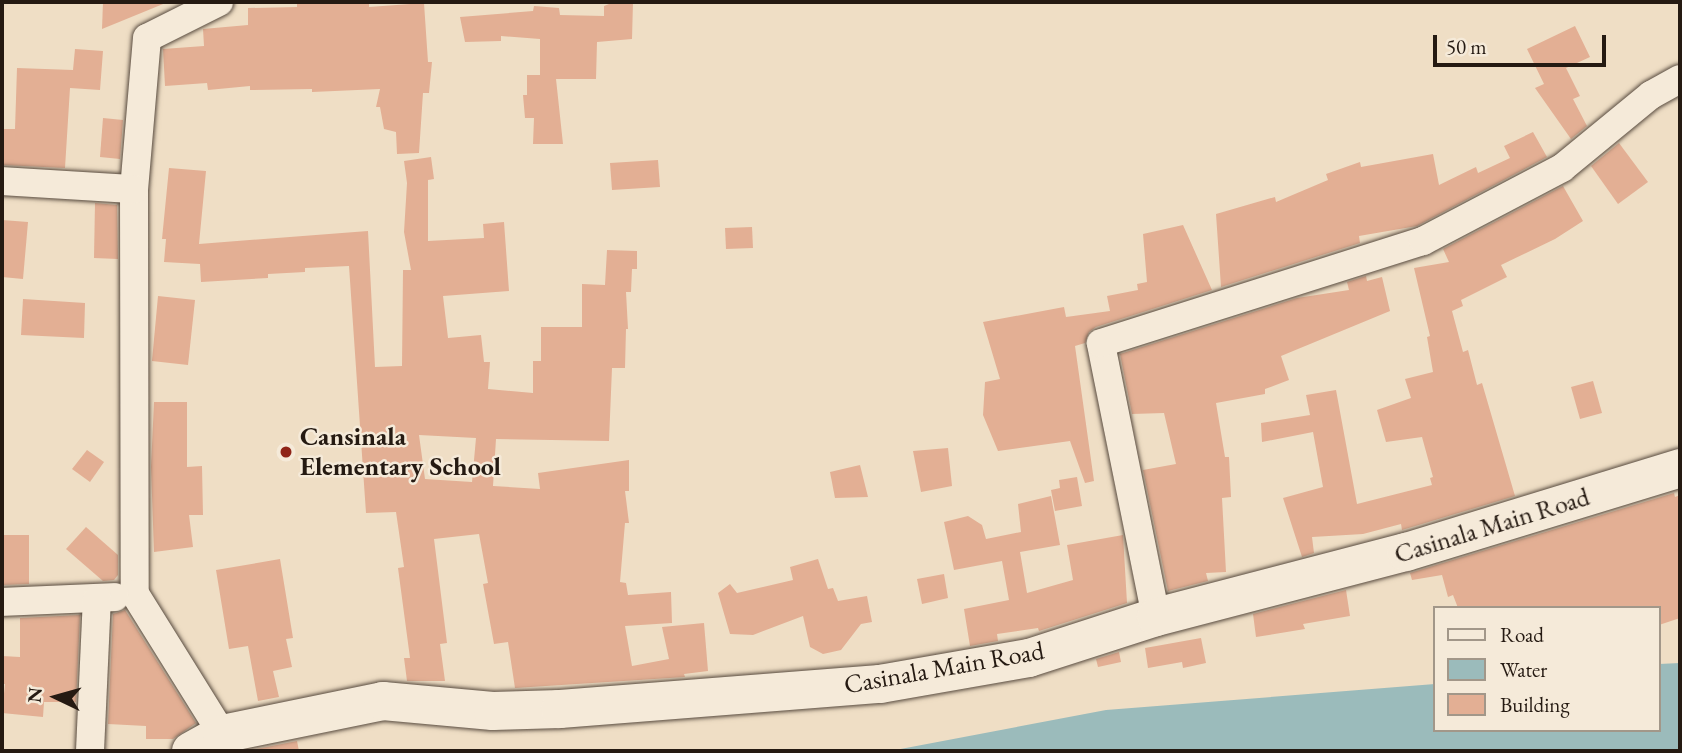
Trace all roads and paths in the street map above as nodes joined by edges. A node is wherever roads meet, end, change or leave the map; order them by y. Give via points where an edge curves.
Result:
1 (219, 2) edge
2 (1680, 79) edge
3 (2, 181) edge
4 (134, 189) junction
5 (1680, 468) edge
6 (135, 594) junction
7 (97, 599) junction
8 (2, 602) edge
9 (1156, 617) junction
10 (206, 743) edge
11 (90, 751) edge

1 - 4 street via 147,38
2 - 9 street via 1651,94 1562,168 1423,241 1101,343
3 - 4 street
4 - 6 street
5 - 9 street, Casinala Main Road via 1380,560
6 - 7 street
6 - 10 street
7 - 8 street
7 - 11 street
9 - 10 street, Casinala Main Road via 1029,658 880,684 493,711 383,701

